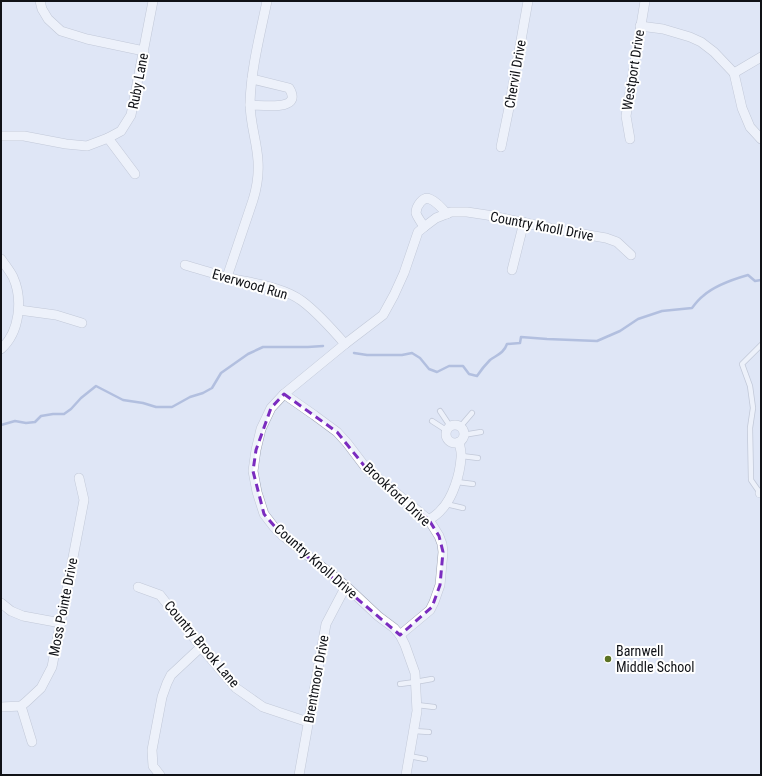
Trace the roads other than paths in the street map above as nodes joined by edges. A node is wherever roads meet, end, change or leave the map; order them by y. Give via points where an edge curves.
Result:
1 (40, 1) edge
2 (153, 1) edge
3 (267, 1) edge
4 (528, 1) edge
5 (645, 1) edge
6 (640, 26) junction
7 (144, 51) junction
8 (761, 57) edge
9 (734, 73) junction
10 (252, 79) junction
11 (250, 105) junction
12 (1, 136) edge
13 (108, 138) junction
14 (630, 139) dead end
15 (761, 139) edge
16 (501, 146) dead end
17 (135, 174) dead end
18 (447, 214) junction
19 (524, 222) junction
20 (424, 226) junction
21 (631, 255) dead end
22 (1, 259) edge
23 (184, 265) dead end
24 (512, 270) dead end
25 (227, 277) junction
26 (19, 310) junction
27 (82, 323) dead end
28 (345, 344) junction
29 (761, 345) edge
30 (1, 349) edge
31 (284, 394) junction
32 (440, 411) dead end
33 (472, 413) dead end
34 (432, 421) dead end
35 (448, 428) junction
36 (481, 432) dead end
37 (461, 434) junction
38 (462, 456) junction
39 (478, 458) dead end
40 (79, 478) dead end
41 (456, 482) junction
42 (473, 484) dead end
43 (760, 493) edge
44 (446, 504) junction
45 (463, 508) dead end
46 (429, 520) junction
47 (346, 586) junction
48 (138, 587) dead end
49 (1, 603) edge
50 (61, 623) junction
51 (400, 635) junction
52 (201, 647) junction
53 (432, 679) dead end
54 (415, 682) junction
55 (400, 684) dead end
56 (417, 705) junction
57 (21, 706) junction
58 (1, 707) edge
59 (434, 707) dead end
60 (308, 722) junction
61 (414, 731) junction
62 (429, 732) dead end
63 (32, 742) dead end
64 (409, 756) junction
65 (425, 758) dead end
66 (160, 775) edge
67 (299, 775) edge
68 (406, 775) edge

1 - 7 street via 48,18 61,31 87,40
2 - 7 street, Ruby Lane
3 - 10 street
4 - 16 street, Chervil Drive
5 - 6 street, Westport Drive
6 - 9 street via 663,29 701,42
6 - 14 street, Westport Drive via 626,116
7 - 13 street, Ruby Lane via 131,116 121,131
8 - 9 street
9 - 15 street via 742,108 750,127
10 - 11 street
10 - 11 street via 289,88 292,99 283,106
11 - 25 street via 258,175 253,200
12 - 13 street, Ruby Lane via 24,136 87,146
13 - 17 street
18 - 19 street, Country Knoll Drive via 468,212
18 - 20 street, Country Knoll Drive
18 - 20 street via 431,200 422,200 417,206 416,213
19 - 21 street, Country Knoll Drive via 606,238 617,242
19 - 24 street
20 - 28 street, Country Knoll Drive via 418,232 404,273 383,315
22 - 26 street via 13,277
23 - 25 street, Everwood Run
25 - 28 street, Everwood Run via 296,297 322,318
26 - 27 street via 56,314
26 - 30 street via 14,331
28 - 31 street, Country Knoll Drive
29 - 43 lane via 742,364 750,386 753,408 750,428 751,480
31 - 46 street, Brookford Drive via 337,432 366,468
31 - 47 street, Country Knoll Drive via 271,408 258,439 253,471 264,514 282,535
32 - 35 lane
33 - 37 lane
34 - 35 lane
35 - 37 street via 454,425
35 - 37 street via 447,440 452,443 455,443
36 - 37 lane
37 - 38 street
38 - 39 lane
38 - 41 street
40 - 50 street, Moss Pointe Drive via 84,500
41 - 42 lane
41 - 44 street
44 - 45 lane
44 - 46 street
46 - 51 street, Brookford Drive via 439,536 443,552 438,594 430,610
47 - 51 street, Country Knoll Drive
47 - 60 street, Brentmoor Drive via 326,624
48 - 52 street, Country Brook Lane via 160,595
49 - 50 street via 23,616
50 - 57 street, Moss Pointe Drive via 52,667 41,688
51 - 54 street, Country Knoll Drive via 415,673
52 - 60 street, Country Brook Lane via 236,688 262,707
52 - 66 street via 166,683 152,750 153,766
53 - 54 lane
54 - 55 lane
54 - 56 street, Country Knoll Drive
56 - 59 lane
56 - 61 street, Country Knoll Drive
57 - 58 street
57 - 63 street
60 - 67 street, Brentmoor Drive
61 - 62 lane
61 - 64 street, Country Knoll Drive
64 - 65 lane
64 - 68 street, Country Knoll Drive

